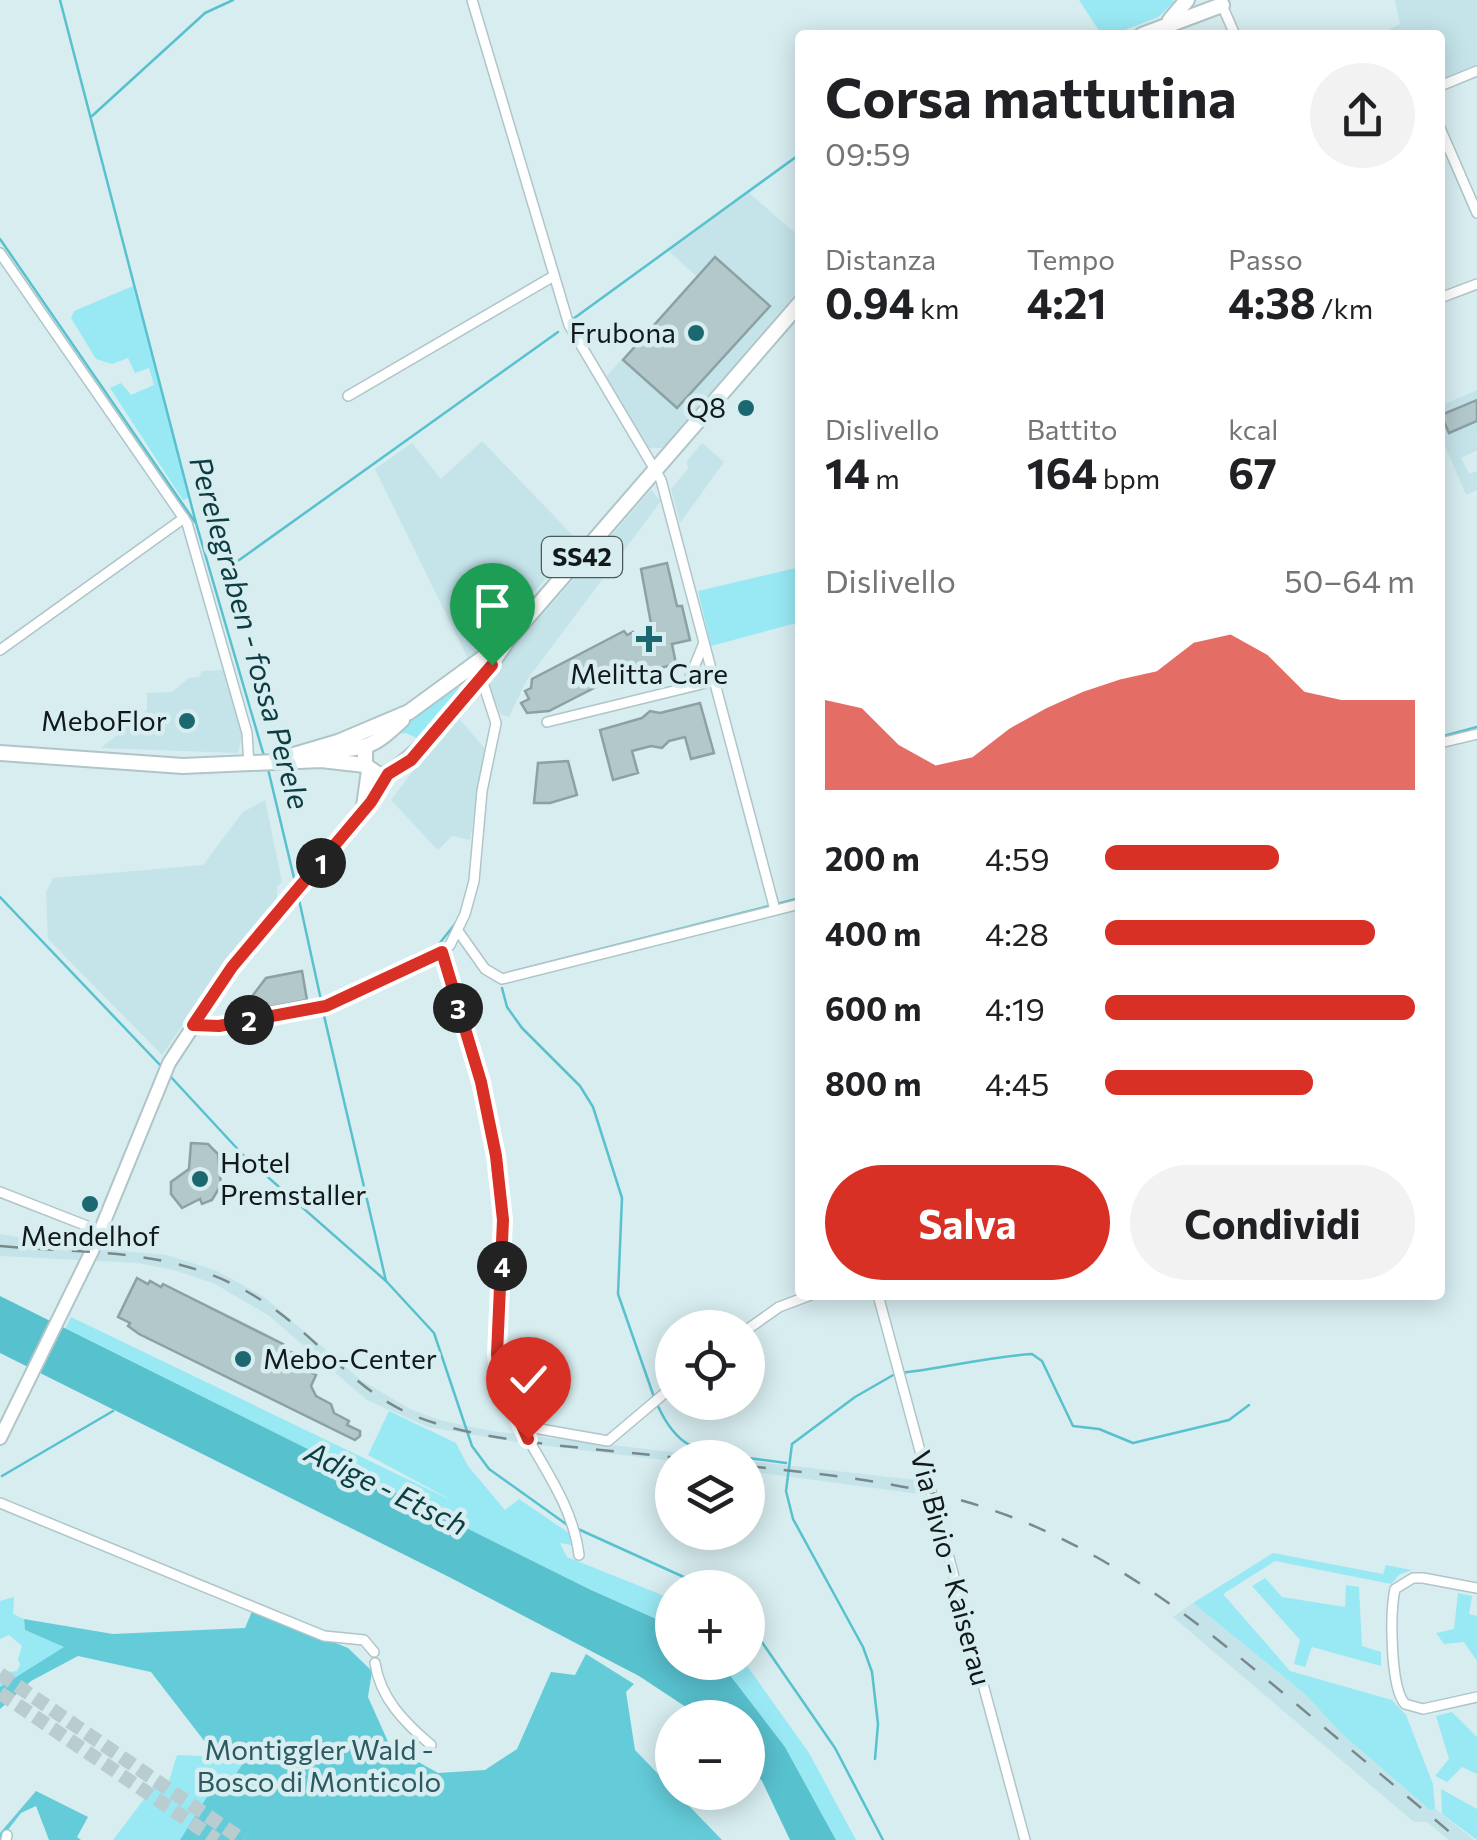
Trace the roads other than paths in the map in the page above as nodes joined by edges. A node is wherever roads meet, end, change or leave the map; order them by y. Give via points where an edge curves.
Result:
1 (472, 0) edge
2 (1191, 0) edge
3 (1225, 2) edge
4 (1153, 30) edge
5 (1155, 30) edge
6 (1233, 30) edge
7 (1477, 71) edge
8 (1445, 84) edge
9 (1445, 139) edge
10 (1477, 177) edge
11 (1464, 183) junction
12 (1477, 213) edge
13 (0, 252) edge
14 (552, 277) junction
15 (1477, 284) edge
16 (1445, 296) edge
17 (795, 309) edge
18 (348, 396) dead end
19 (656, 471) junction
20 (184, 518) junction
21 (508, 640) junction
22 (703, 645) junction
23 (0, 650) edge
24 (715, 677) junction
25 (484, 686) dead end
26 (686, 687) junction
27 (409, 712) junction
28 (547, 722) dead end
29 (1477, 734) edge
30 (382, 740) junction
31 (1445, 742) edge
32 (0, 753) edge
33 (270, 761) junction
34 (366, 761) junction
35 (392, 770) junction
36 (361, 814) junction
37 (795, 905) edge
38 (774, 907) junction
39 (458, 931) junction
40 (442, 952) junction
41 (193, 1025) junction
42 (0, 1192) edge
43 (100, 1231) junction
44 (799, 1300) edge
45 (879, 1300) edge
46 (765, 1317) edge
47 (655, 1401) edge
48 (523, 1426) junction
49 (0, 1438) edge
50 (0, 1503) edge
51 (580, 1555) dead end
52 (1477, 1588) edge
53 (374, 1652) dead end
54 (376, 1664) dead end
55 (1477, 1697) edge
56 (431, 1745) dead end
57 (1024, 1840) edge

1 - 14 street
2 - 3 main road via 1210,7
2 - 4 main road
3 - 5 main road
3 - 6 street
7 - 8 street
9 - 11 street
10 - 11 street
11 - 12 street
13 - 20 street
14 - 18 street
14 - 19 street via 569,325
15 - 16 street
17 - 19 main road, SS42
19 - 21 main road, SS42
19 - 22 street
20 - 23 street
20 - 33 street via 248,733
21 - 27 main road, SS42
21 - 35 main road, SS42 via 411,760
22 - 24 street
22 - 26 street
24 - 26 street
24 - 38 street
25 - 39 street via 496,723 474,881
26 - 28 street
27 - 30 main road, SS42
27 - 33 main road, SS42
29 - 31 street
30 - 34 main road, SS42
30 - 35 main road via 396,747
32 - 33 main road, SS42 via 184,766
33 - 34 main road, SS42
34 - 35 main road, SS42 via 378,776
34 - 36 main road
35 - 36 main road
36 - 41 main road via 232,967
37 - 38 street
38 - 39 street via 502,979 484,968
39 - 40 street
40 - 41 street via 321,1007
40 - 48 street via 489,1115 503,1220 499,1373
41 - 43 main road via 162,1078
42 - 43 street
43 - 49 main road
44 - 46 street
45 - 57 street, Via Bivio - Kaiserau
47 - 48 street via 608,1440
48 - 51 street
50 - 53 street via 324,1636 364,1640
52 - 55 street via 1413,1578 1395,1589 1393,1614 1396,1684 1405,1704 1423,1709
54 - 56 street via 386,1698

